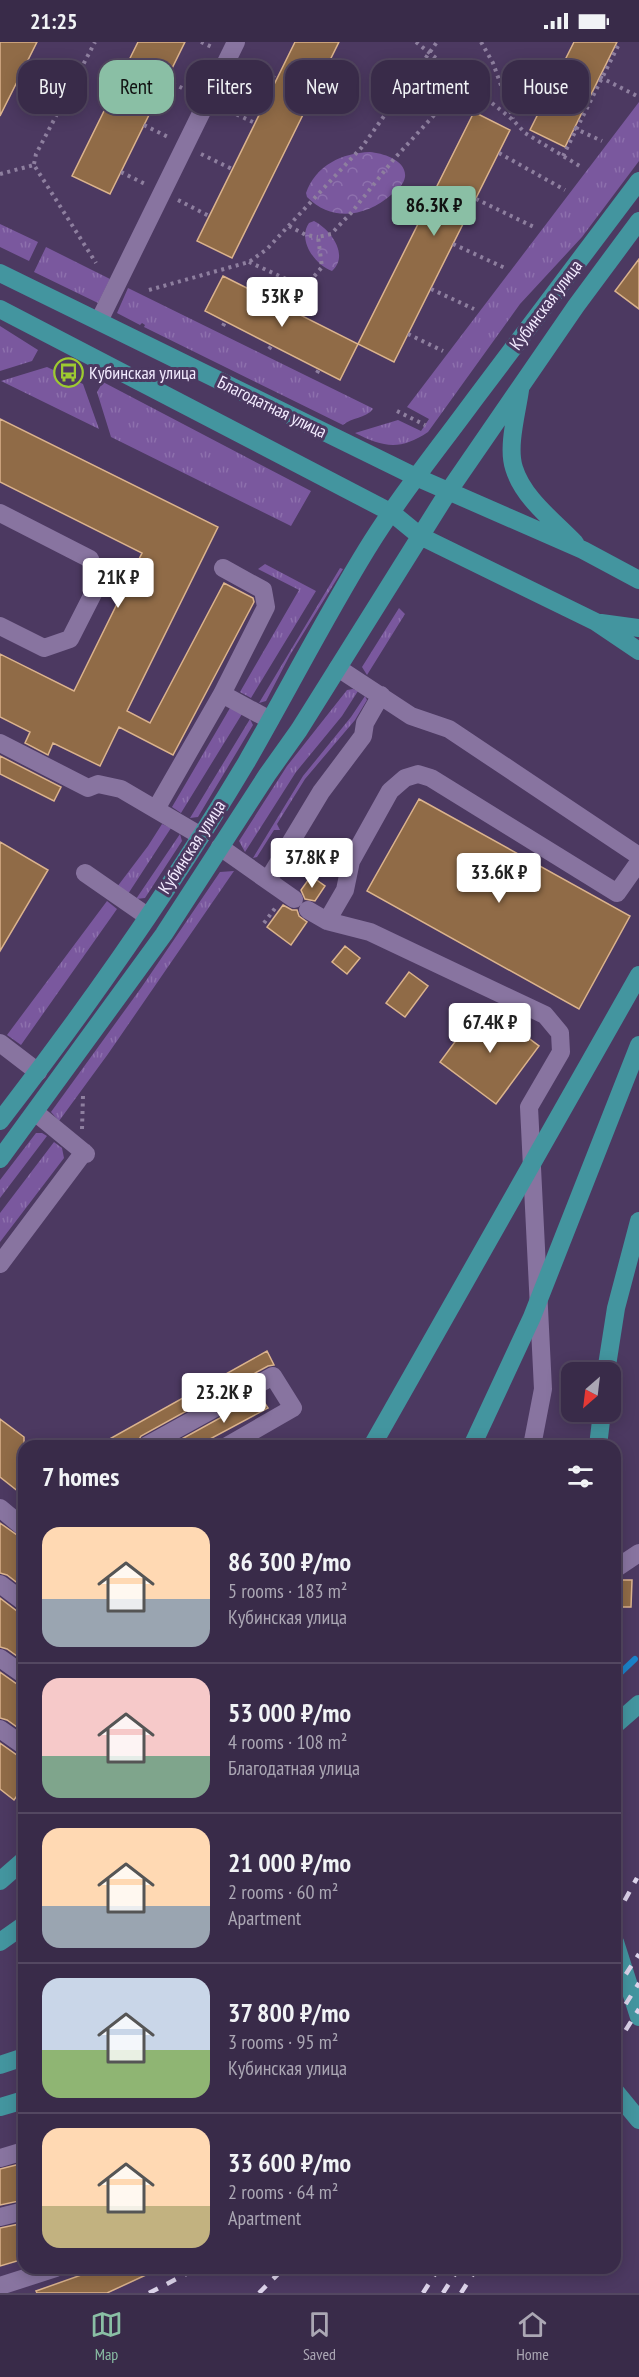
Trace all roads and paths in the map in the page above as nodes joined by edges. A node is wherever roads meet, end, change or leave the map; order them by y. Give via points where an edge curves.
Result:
1 (95, 42) edge
2 (236, 42) edge
3 (416, 42) edge
4 (437, 42) edge
5 (481, 42) edge
6 (620, 42) edge
7 (429, 52) junction
8 (439, 60) edge
9 (601, 77) junction
10 (637, 96) dead end
11 (490, 101) edge
12 (435, 114) edge
13 (513, 120) junction
14 (576, 128) junction
15 (602, 141) dead end
16 (499, 153) dead end
17 (563, 156) junction
18 (33, 165) junction
19 (583, 168) dead end
20 (0, 174) edge
21 (639, 181) edge
22 (565, 190) dead end
23 (476, 199) dead end
24 (639, 221) edge
25 (289, 226) junction
26 (536, 228) dead end
27 (318, 237) junction
28 (453, 244) dead end
29 (249, 262) junction
30 (96, 263) dead end
31 (505, 268) dead end
32 (0, 273) edge
33 (431, 289) dead end
34 (149, 290) dead end
35 (0, 309) edge
36 (474, 309) dead end
37 (99, 321) junction
38 (408, 334) dead end
39 (442, 351) dead end
40 (521, 386) junction
41 (397, 411) dead end
42 (425, 425) dead end
43 (416, 477) junction
44 (448, 492) junction
45 (0, 513) edge
46 (392, 513) junction
47 (420, 536) junction
48 (583, 550) junction
49 (223, 568) dead end
50 (635, 575) edge
51 (596, 622) junction
52 (0, 626) edge
53 (639, 628) edge
54 (639, 651) edge
55 (338, 668) junction
56 (222, 694) junction
57 (381, 695) junction
58 (270, 720) junction
59 (0, 744) edge
60 (156, 809) junction
61 (201, 836) junction
62 (220, 847) junction
63 (639, 856) edge
64 (639, 862) edge
65 (85, 873) dead end
66 (268, 880) junction
67 (147, 916) junction
68 (327, 921) junction
69 (639, 975) edge
70 (0, 1043) edge
71 (639, 1045) edge
72 (38, 1072) junction
73 (82, 1096) dead end
74 (36, 1113) junction
75 (0, 1121) edge
76 (82, 1133) dead end
77 (0, 1159) edge
78 (639, 1221) edge
79 (0, 1264) edge
80 (607, 1362) edge
81 (601, 1422) edge
82 (157, 1440) edge
83 (237, 1440) edge
84 (375, 1440) edge
85 (475, 1440) edge
86 (533, 1440) edge
87 (599, 1440) edge
88 (0, 1508) edge
89 (18, 1523) edge
90 (639, 1553) edge
91 (621, 1565) edge
92 (0, 1584) edge
93 (18, 1598) edge
94 (0, 1658) edge
95 (18, 1672) edge
96 (639, 1704) edge
97 (621, 1720) edge
98 (0, 1729) edge
99 (18, 1742) edge
100 (18, 1865) edge
101 (0, 1881) edge
102 (18, 1929) edge
103 (0, 1942) edge
104 (621, 1961) edge
105 (639, 2017) edge
106 (18, 2059) edge
107 (0, 2065) edge
108 (621, 2098) edge
109 (18, 2102) edge
110 (0, 2107) edge
111 (639, 2120) edge
112 (18, 2153) edge
113 (0, 2158) edge
114 (18, 2212) edge
115 (0, 2217) edge
116 (37, 2274) edge
117 (0, 2286) edge

1 - 18 path
2 - 37 lane
3 - 7 path
4 - 7 path
5 - 13 path via 493,63
6 - 9 path
7 - 8 path
7 - 25 path via 362,147
9 - 10 path
9 - 14 path
11 - 13 path
12 - 27 path via 351,213 331,234
13 - 17 path via 525,133
14 - 15 path
14 - 17 path
16 - 22 path
17 - 19 path
18 - 20 path
18 - 30 path
21 - 43 main road, Кубинская улица
23 - 26 path
24 - 40 main road, Кубинская улица
25 - 27 path
25 - 29 path
27 - 29 path via 322,267 306,286
28 - 31 path
29 - 34 path
32 - 37 main road, Благодатная улица
33 - 36 path
35 - 46 main road, Благодатная улица
37 - 43 main road, Благодатная улица
38 - 39 path
40 - 44 main road, Кубинская улица
40 - 48 main road via 513,467 533,500
41 - 42 path
43 - 44 main road, Благодатная улица
43 - 46 main road, Кубинская улица
44 - 47 main road, Кубинская улица
44 - 48 main road, Благодатная улица
45 - 52 lane via 90,559 98,584 70,639 44,648
46 - 47 main road, Благодатная улица
46 - 58 main road, Кубинская улица via 364,554
47 - 51 main road, Благодатная улица
47 - 55 main road, Кубинская улица
48 - 50 main road, Благодатная улица
49 - 56 lane via 249,573 263,590 266,607
51 - 53 main road
51 - 54 main road
55 - 57 lane
55 - 62 main road, Кубинская улица
56 - 58 lane
56 - 60 lane
57 - 63 lane via 411,716 449,729
57 - 66 lane via 364,723 363,736 321,792
58 - 61 main road, Кубинская улица
59 - 60 lane via 88,788 109,785
60 - 61 lane
61 - 67 main road, Кубинская улица
62 - 66 lane
62 - 74 main road, Кубинская улица via 164,934
64 - 68 lane via 617,893 431,778 418,774 405,778 390,791 351,861 345,890
65 - 67 lane
66 - 68 lane
67 - 72 main road, Кубинская улица
68 - 86 lane via 370,932 545,1015 560,1032 561,1052 529,1107 543,1389
69 - 84 main road
70 - 72 lane
71 - 85 main road via 532,1317
72 - 75 main road, Кубинская улица
73 - 76 path
74 - 77 main road, Кубинская улица
74 - 79 lane via 85,1153
78 - 80 main road via 616,1308
81 - 87 main road
82 - 83 lane via 273,1377 292,1408
88 - 89 lane
90 - 91 lane
92 - 93 lane
94 - 95 lane
96 - 97 main road
98 - 99 lane
100 - 101 main road
102 - 103 main road
104 - 105 main road
106 - 107 main road
108 - 111 main road
109 - 110 main road
112 - 113 lane
114 - 115 lane
116 - 117 lane

